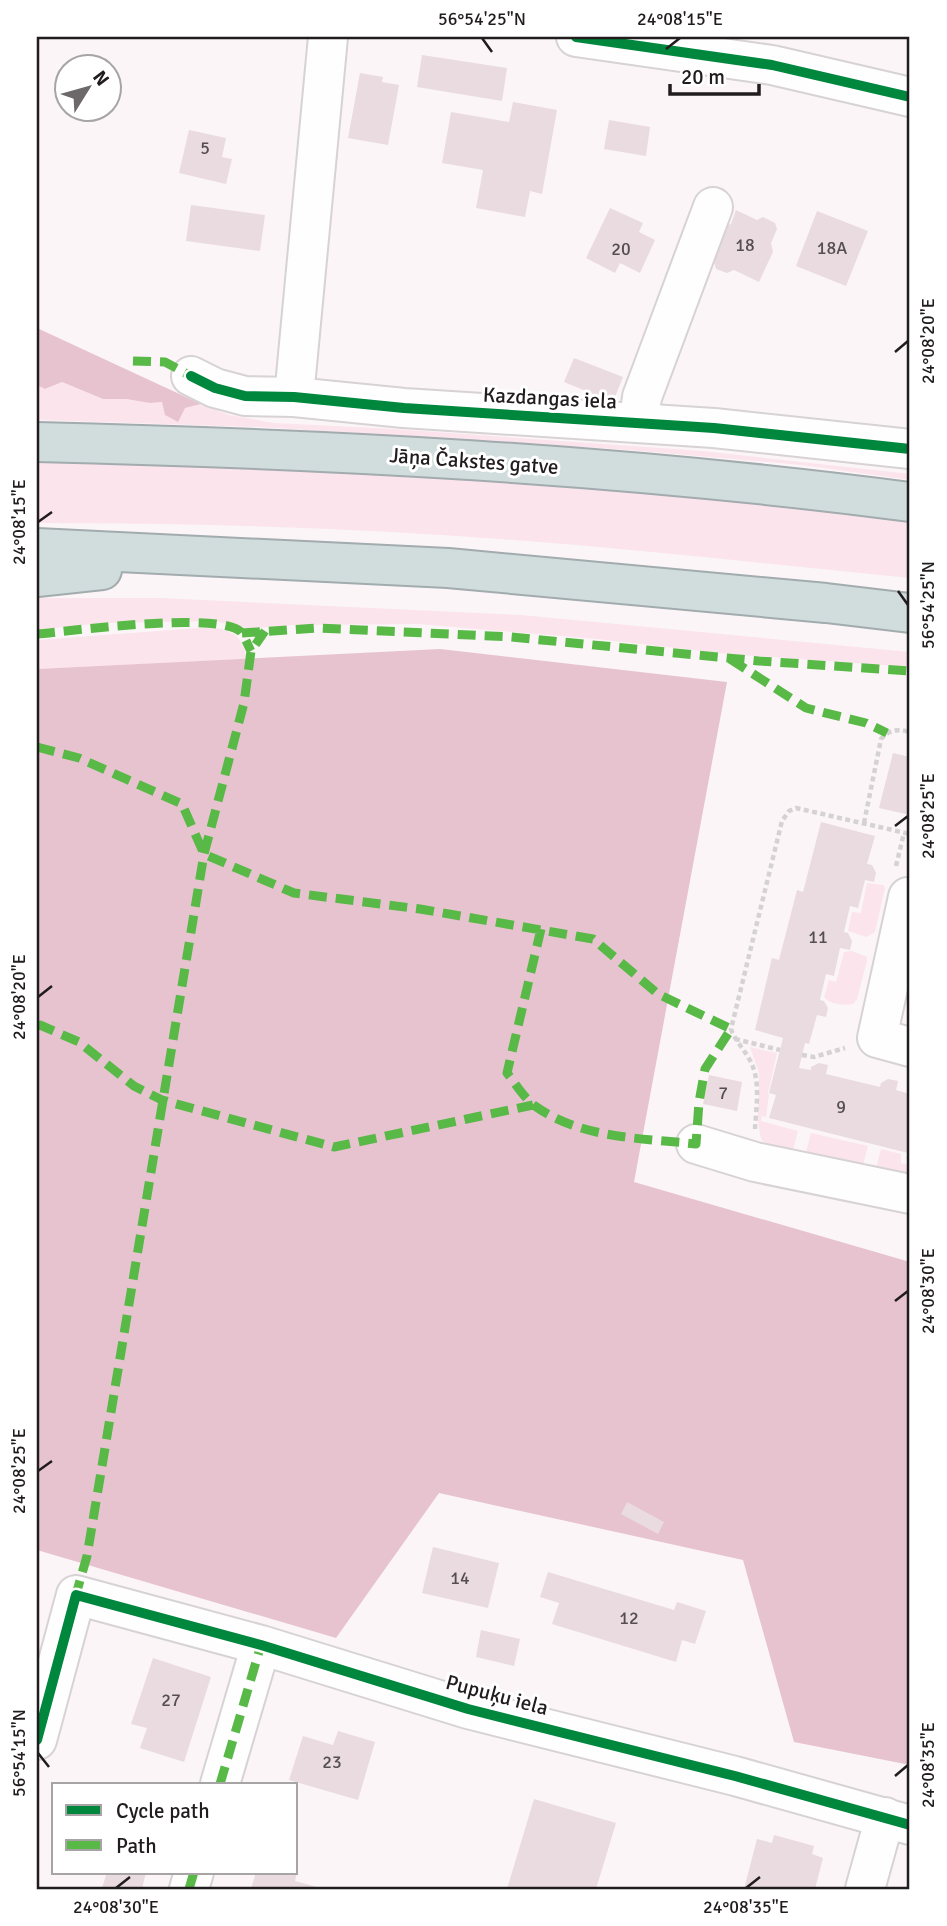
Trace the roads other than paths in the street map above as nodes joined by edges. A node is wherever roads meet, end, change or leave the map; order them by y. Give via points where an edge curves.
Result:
1 (328, 37) edge
2 (576, 37) edge
3 (910, 97) edge
4 (712, 207) dead end
5 (191, 376) dead end
6 (294, 397) junction
7 (639, 422) junction
8 (37, 442) edge
9 (136, 444) junction
10 (910, 449) edge
11 (37, 460) edge
12 (910, 502) edge
13 (37, 548) edge
14 (222, 558) junction
15 (37, 577) edge
16 (910, 613) edge
17 (908, 897) dead end
18 (894, 1042) edge
19 (696, 1144) dead end
20 (910, 1194) edge
21 (261, 1645) junction
22 (37, 1740) edge
23 (220, 1783) edge
24 (898, 1821) edge
25 (876, 1887) edge

1 - 6 street
2 - 3 street via 772,65
4 - 7 street via 642,397
5 - 6 street, Kazdangas iela via 245,396
6 - 7 street, Kazdangas iela
7 - 10 street, Kazdangas iela
8 - 9 highway, Jāņa Čakstes gatve
9 - 11 highway
9 - 12 highway, Jāņa Čakstes gatve via 484,460 798,487
13 - 14 highway
14 - 15 highway
14 - 16 highway via 448,568
17 - 18 street
19 - 20 street via 755,1162
21 - 22 street, Pupuķu iela via 76,1595
21 - 23 street
21 - 24 street, Pupuķu iela via 468,1709
24 - 25 street

